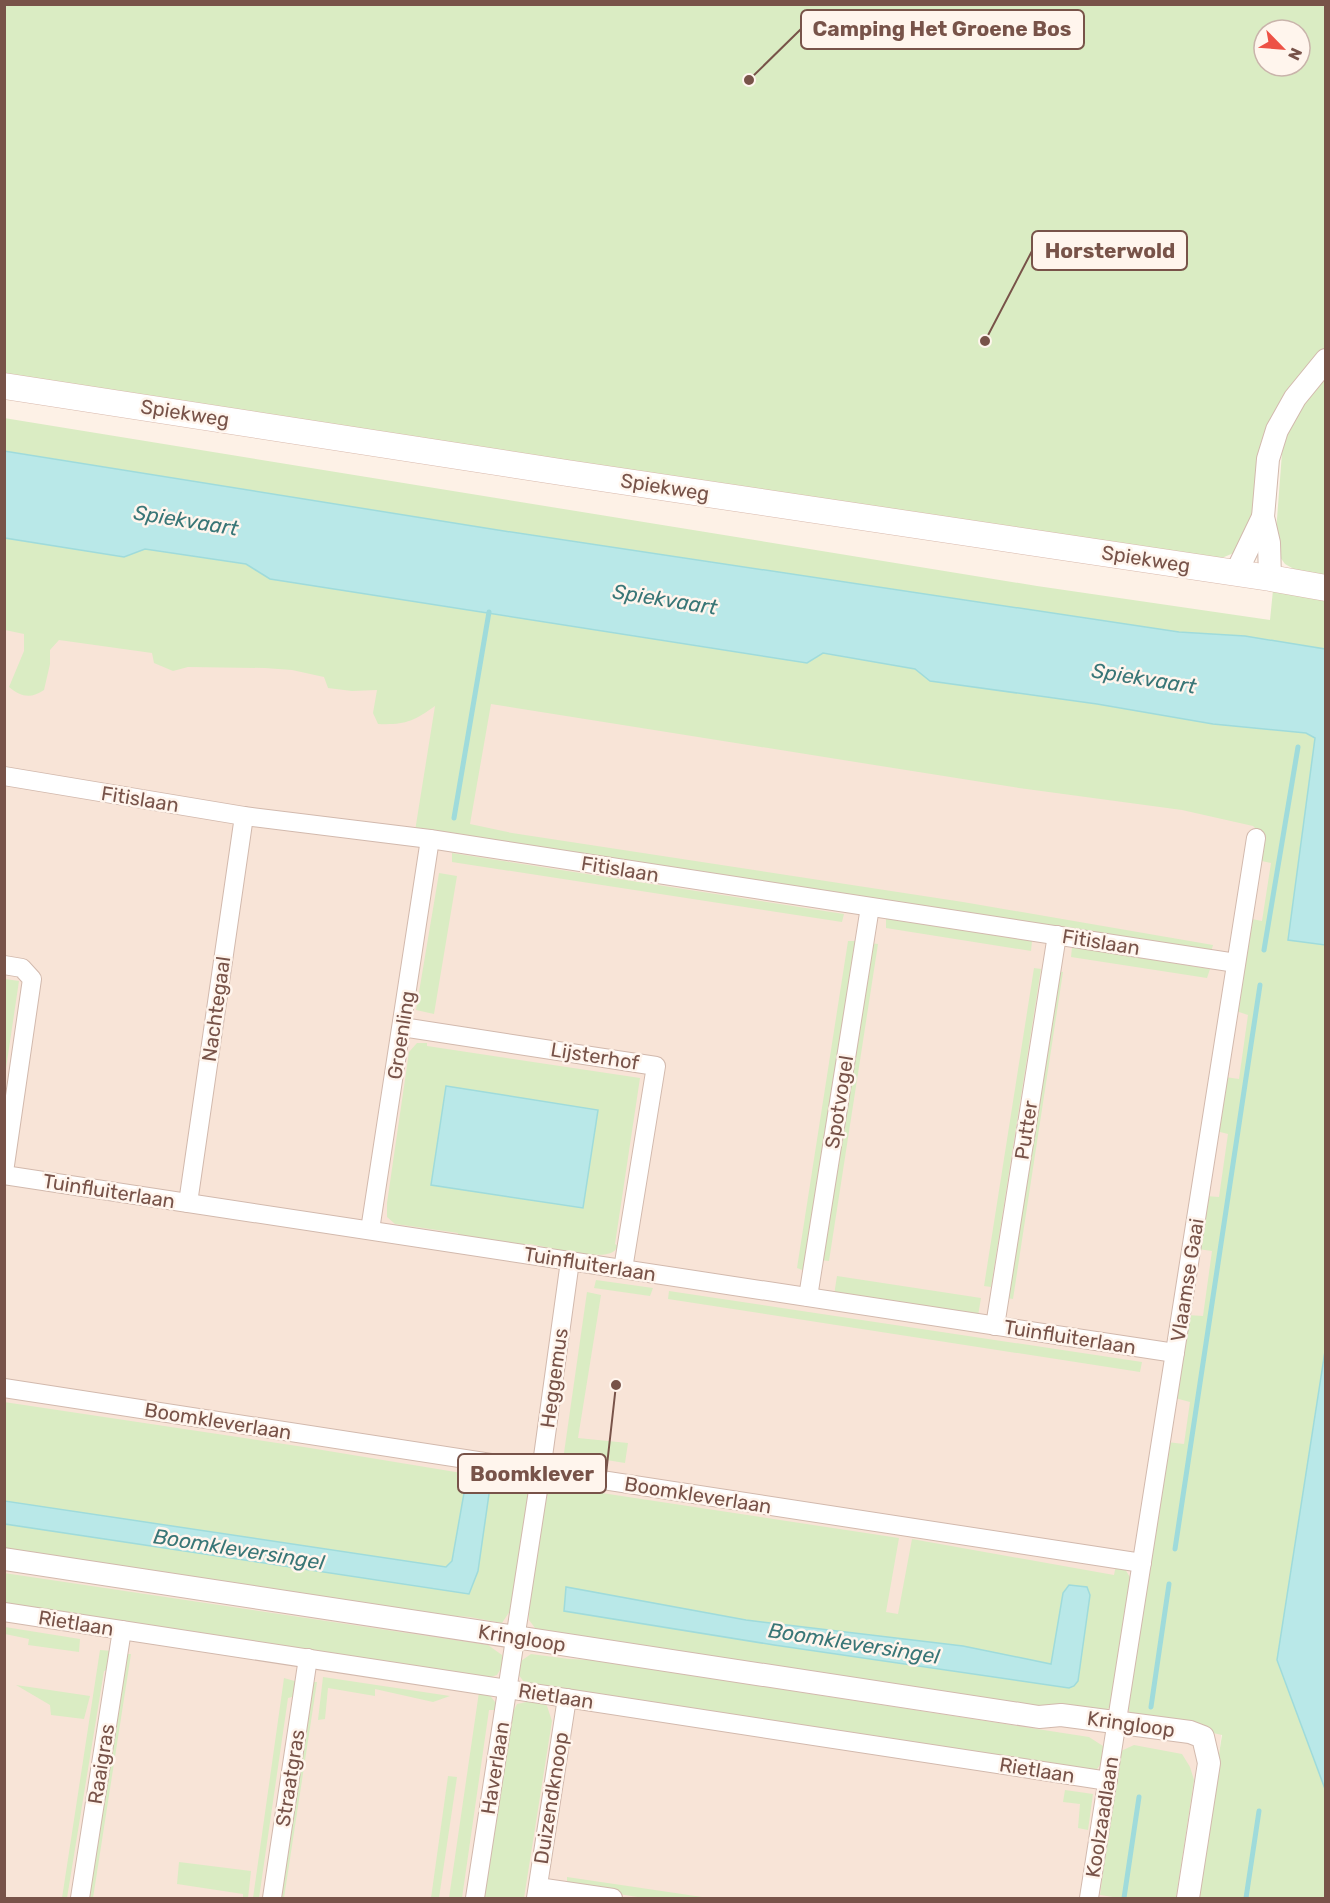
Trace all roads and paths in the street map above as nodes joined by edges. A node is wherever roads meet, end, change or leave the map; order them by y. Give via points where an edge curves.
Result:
1 (1326, 360) edge
2 (4, 386) edge
3 (1263, 517) junction
4 (1236, 573) junction
5 (1270, 578) junction
6 (1326, 588) edge
7 (4, 776) edge
8 (244, 816) junction
9 (1256, 838) dead end
10 (430, 839) junction
11 (870, 907) junction
12 (1057, 935) junction
13 (1236, 963) junction
14 (4, 965) edge
15 (402, 1027) junction
16 (4, 1173) edge
17 (188, 1203) junction
18 (370, 1230) junction
19 (570, 1261) junction
20 (623, 1269) junction
21 (808, 1297) junction
22 (995, 1326) junction
23 (1175, 1353) junction
24 (4, 1388) edge
25 (541, 1470) junction
26 (4, 1559) edge
27 (1142, 1563) junction
28 (4, 1612) edge
29 (122, 1630) junction
30 (514, 1637) junction
31 (308, 1658) junction
32 (507, 1688) junction
33 (567, 1698) junction
34 (1116, 1729) junction
35 (1108, 1781) junction
36 (537, 1893) edge
37 (80, 1899) edge
38 (272, 1899) edge
39 (475, 1899) edge
40 (613, 1899) edge
41 (1089, 1899) edge
42 (1188, 1899) edge

1 - 3 street via 1295,398 1276,430 1268,459
2 - 4 main road, Spiekweg
3 - 4 street
3 - 5 street
4 - 5 main road, Spiekweg
5 - 6 main road, Spiekweg
7 - 8 street, Fitislaan
8 - 10 street, Fitislaan
8 - 17 street, Nachtegaal
9 - 13 street, Vlaamse Gaai
10 - 11 street, Fitislaan
10 - 15 street, Groenling
11 - 12 street, Fitislaan
11 - 21 street, Spotvogel
12 - 13 street, Fitislaan
12 - 22 street, Putter
13 - 23 street, Vlaamse Gaai
14 - 16 street via 22,968 32,979
15 - 18 street, Groenling
15 - 20 street, Lijsterhof via 656,1065
16 - 17 street, Tuinfluiterlaan
17 - 18 street, Tuinfluiterlaan
18 - 19 street, Tuinfluiterlaan
19 - 20 street, Tuinfluiterlaan
19 - 25 street, Heggemus
20 - 21 street, Tuinfluiterlaan
21 - 22 street, Tuinfluiterlaan
22 - 23 street, Tuinfluiterlaan
23 - 27 street, Vlaamse Gaai
24 - 25 street, Boomkleverlaan
25 - 27 street, Boomkleverlaan
25 - 30 street, Heggemus
26 - 30 street, Kringloop
27 - 34 street, Vlaamse Gaai
28 - 29 street, Rietlaan
29 - 31 street, Rietlaan
29 - 37 street, Raaigras
30 - 32 street, Haverlaan
30 - 34 street, Kringloop via 1039,1717 1060,1728
31 - 32 street, Rietlaan
31 - 38 street, Straatgras
32 - 33 street, Rietlaan
32 - 39 street, Haverlaan
33 - 35 street, Rietlaan
33 - 36 street, Duizendknoop
34 - 35 street, Koolzaadlaan
34 - 42 street, Kringloop via 1197,1749 1208,1756
35 - 41 street, Koolzaadlaan
36 - 40 street

